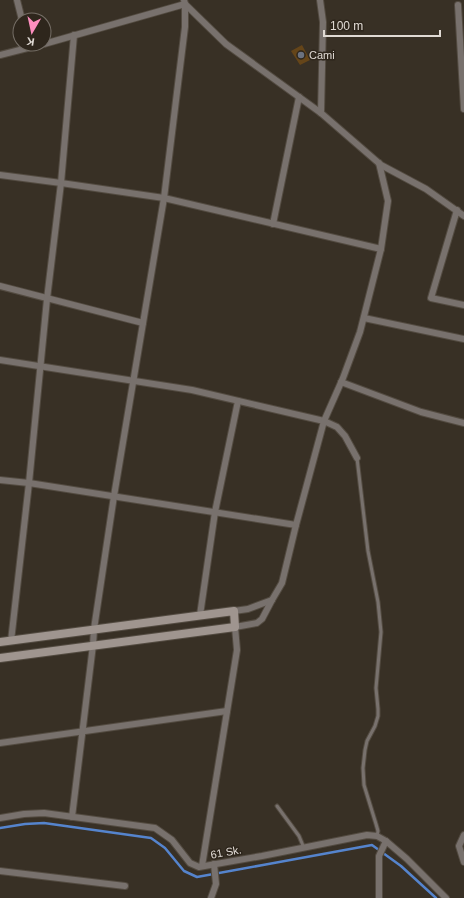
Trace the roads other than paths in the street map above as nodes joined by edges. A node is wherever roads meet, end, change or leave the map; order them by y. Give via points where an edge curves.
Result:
1 (17, 0) edge
2 (320, 0) edge
3 (185, 2) edge
4 (458, 5) dead end
5 (20, 12) edge
6 (462, 19) edge
7 (74, 35) junction
8 (52, 41) edge
9 (12, 51) edge
10 (0, 55) edge
11 (463, 57) edge
12 (298, 97) junction
13 (464, 109) edge
14 (321, 114) junction
15 (379, 163) junction
16 (0, 175) edge
17 (62, 182) junction
18 (164, 198) junction
19 (457, 210) junction
20 (464, 216) edge
21 (273, 224) junction
22 (381, 249) junction
23 (0, 286) edge
24 (47, 299) junction
25 (464, 305) edge
26 (364, 318) junction
27 (143, 323) junction
28 (464, 339) edge
29 (0, 360) edge
30 (41, 366) junction
31 (133, 381) junction
32 (341, 382) junction
33 (238, 401) junction
34 (324, 421) junction
35 (464, 423) edge
36 (356, 458) joint
37 (0, 480) edge
38 (29, 483) junction
39 (114, 496) junction
40 (215, 512) junction
41 (296, 525) junction
42 (272, 600) junction
43 (234, 611) junction
44 (200, 615) junction
45 (235, 627) junction
46 (94, 629) junction
47 (11, 640) junction
48 (0, 642) edge
49 (93, 645) junction
50 (0, 658) edge
51 (227, 711) junction
52 (82, 732) junction
53 (0, 743) edge
54 (276, 806) dead end
55 (72, 816) junction
56 (0, 818) edge
57 (464, 835) edge
58 (378, 836) junction
59 (385, 843) junction
60 (304, 848) junction
61 (464, 862) edge
62 (202, 866) junction
63 (0, 871) edge
64 (215, 871) junction
65 (125, 886) dead end
66 (210, 898) edge
67 (379, 898) edge
68 (446, 898) edge

1 - 5 street
2 - 14 street via 323,22
3 - 7 street
3 - 12 street via 226,44
3 - 18 street via 185,27
4 - 6 street
6 - 11 street
7 - 8 street
7 - 17 street
9 - 10 street
11 - 13 street
12 - 14 street
12 - 21 street
14 - 15 street
15 - 19 street
15 - 22 street via 388,201
16 - 17 street
17 - 18 street
17 - 24 street
18 - 21 street
18 - 27 street
19 - 20 street
19 - 25 street via 431,298
21 - 22 street
22 - 26 street
23 - 24 street
24 - 27 street
24 - 30 street
26 - 28 street
26 - 32 street
27 - 31 street
29 - 30 street
30 - 31 street
30 - 38 street
31 - 33 street via 192,390
31 - 39 street
32 - 34 street
32 - 35 street via 421,412
33 - 34 street
33 - 40 street
34 - 36 street via 337,426
34 - 41 street
36 - 58 lane via 368,551 378,602 380,632 376,688 378,716 363,759 364,785
37 - 38 street
38 - 39 street
38 - 47 street
39 - 40 street
39 - 46 street
40 - 41 street
40 - 44 street
41 - 42 street via 282,583
42 - 43 street
42 - 45 street via 262,619 257,623
43 - 44 main road
43 - 45 main road
44 - 46 main road
45 - 49 main road
45 - 51 street via 237,650
46 - 47 main road
46 - 49 street
47 - 48 main road
49 - 50 main road
49 - 52 street
51 - 52 street
51 - 62 street
52 - 53 street
52 - 55 street
54 - 60 lane
55 - 56 street, 61 Sk. via 44,813
55 - 62 street, 61 Sk. via 155,828 172,840 190,863
57 - 61 street via 459,846
58 - 59 street
58 - 60 street, 61 Sk. via 367,835
59 - 67 street via 379,856
59 - 68 street via 407,859
60 - 64 street, 61 Sk.
62 - 64 street, 61 Sk.
63 - 65 street
64 - 66 street via 216,884

